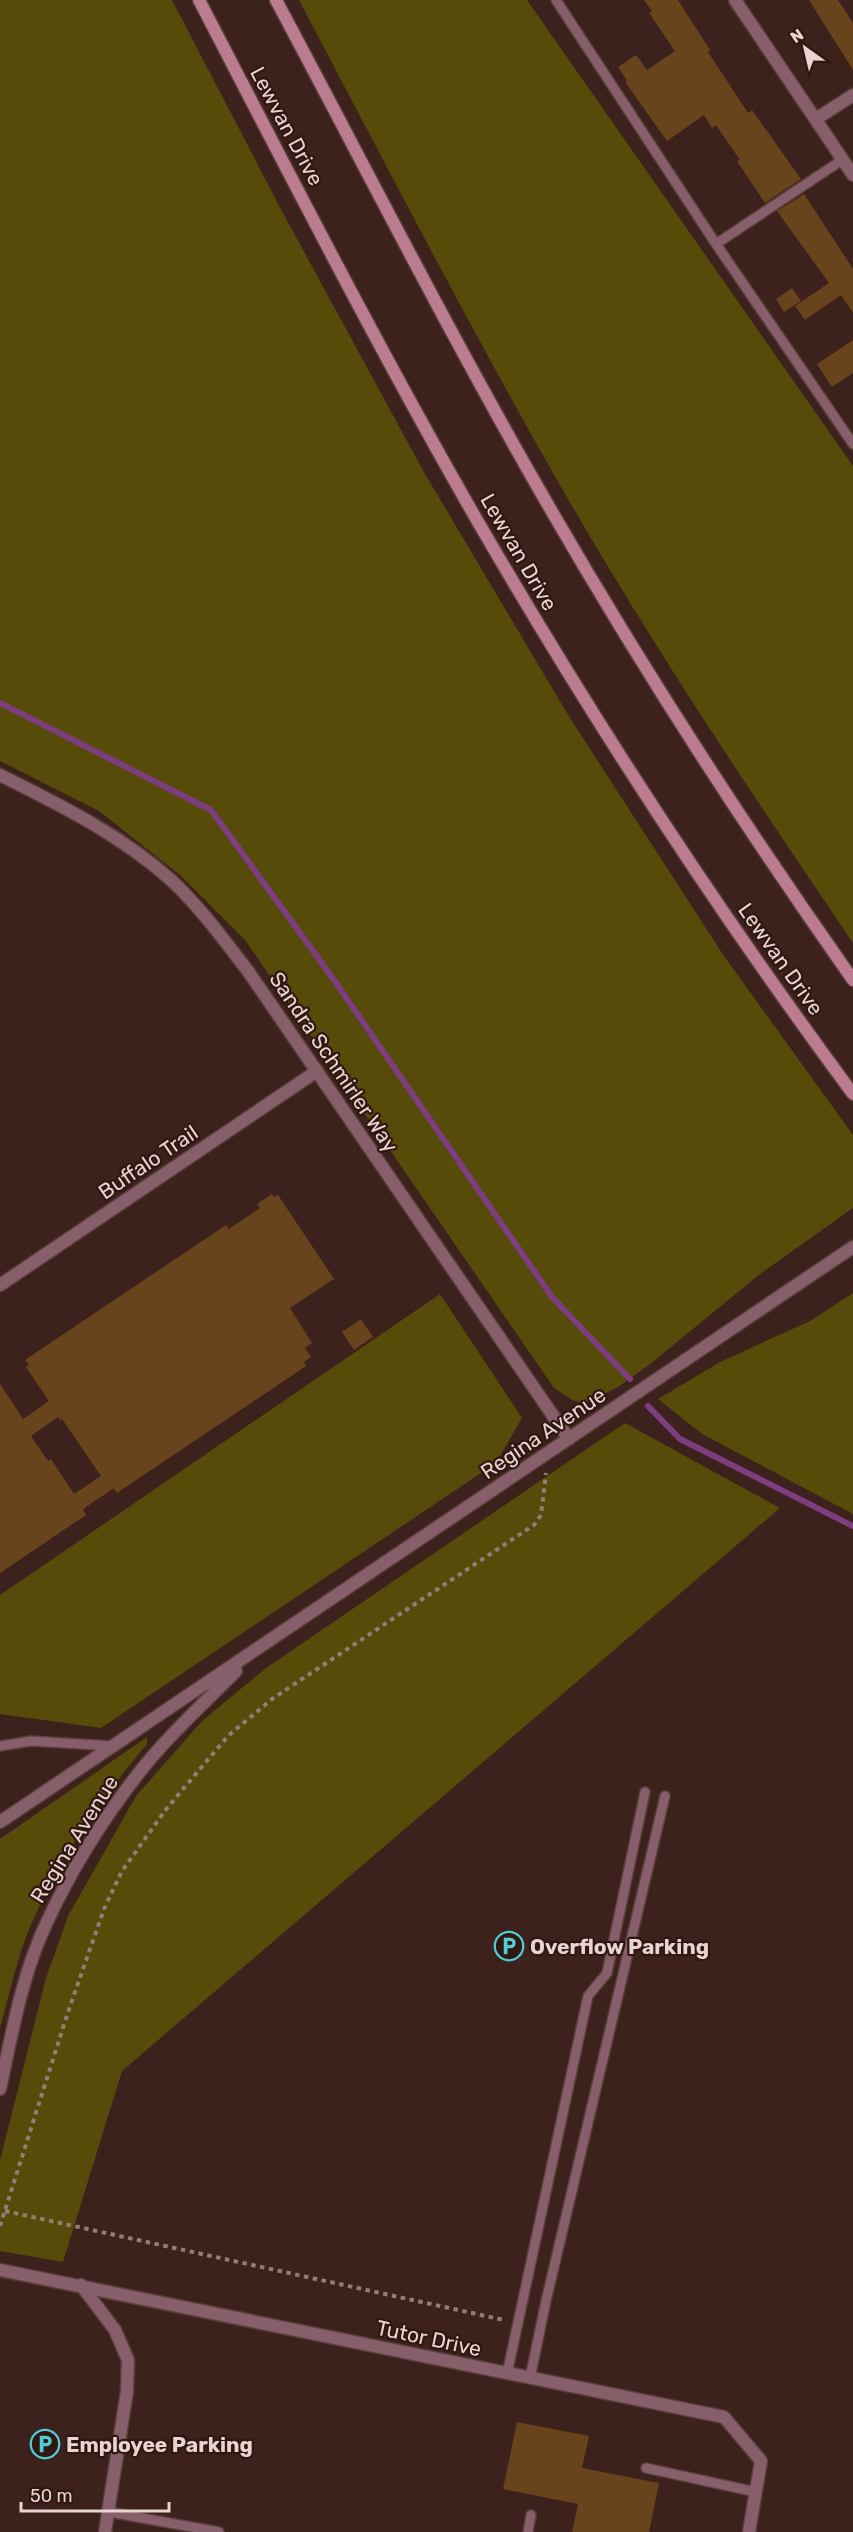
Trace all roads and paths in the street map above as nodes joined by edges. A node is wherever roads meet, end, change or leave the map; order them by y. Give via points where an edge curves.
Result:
1 (199, 0) edge
2 (276, 0) edge
3 (556, 0) edge
4 (735, 0) edge
5 (853, 95) edge
6 (816, 119) junction
7 (842, 160) junction
8 (853, 175) edge
9 (716, 244) junction
10 (853, 444) edge
11 (0, 775) edge
12 (853, 980) edge
13 (317, 1071) junction
14 (853, 1094) edge
15 (853, 1247) edge
16 (0, 1285) edge
17 (569, 1439) junction
18 (539, 1460) junction
19 (256, 1652) junction
20 (0, 1746) edge
21 (113, 1746) junction
22 (645, 1792) dead end
23 (665, 1796) dead end
24 (0, 1822) edge
25 (0, 2089) edge
26 (5, 2211) junction
27 (0, 2226) edge
28 (0, 2270) edge
29 (81, 2285) junction
30 (517, 2323) junction
31 (507, 2374) junction
32 (530, 2378) junction
33 (646, 2468) dead end
34 (756, 2492) junction
35 (109, 2512) junction
36 (531, 2515) dead end
37 (171, 2528) edge
38 (105, 2532) edge
39 (219, 2532) edge
40 (528, 2532) edge
41 (749, 2532) edge

1 - 14 main road, Lewvan Drive via 397,379 551,645 693,867
2 - 12 main road via 535,483 704,759
3 - 9 lane
4 - 6 street
5 - 6 street
6 - 7 street
7 - 8 street
7 - 9 lane
9 - 10 lane
11 - 13 street, Sandra Schmirler Way via 86,819 171,881 211,923 248,971
13 - 16 street, Buffalo Trail
13 - 17 street, Sandra Schmirler Way
15 - 17 street, Regina Avenue
17 - 18 street, Regina Avenue
18 - 19 street, Regina Avenue
18 - 26 path via 546,1472 541,1515 534,1525 272,1699 228,1736 145,1836 104,1909
19 - 21 street, Regina Avenue
19 - 25 street, Regina Avenue via 138,1773 74,1869 29,1967
20 - 21 lane via 31,1742
21 - 24 street, Regina Avenue
22 - 30 lane via 607,1973 588,1995
23 - 32 lane
26 - 27 path
26 - 30 path
28 - 29 street, Tutor Drive
29 - 31 street, Tutor Drive
29 - 35 street via 115,2330 128,2360
30 - 31 lane
31 - 32 street, Tutor Drive
32 - 34 street, Tutor Drive via 724,2417 761,2461
33 - 34 lane
34 - 41 street, Tutor Drive
35 - 37 lane
35 - 38 street
36 - 40 lane
37 - 39 lane

